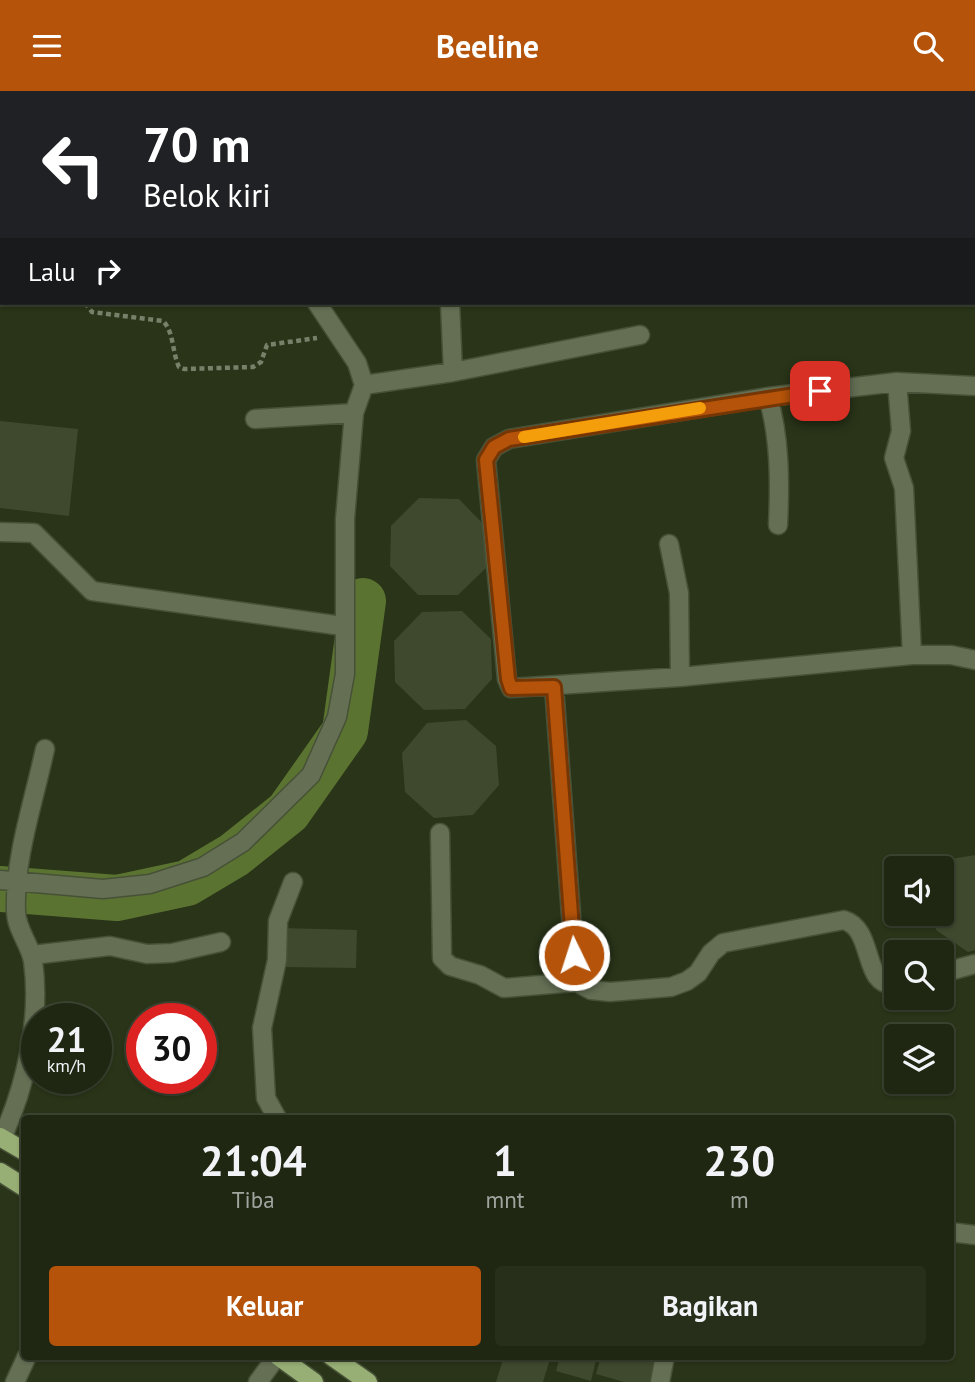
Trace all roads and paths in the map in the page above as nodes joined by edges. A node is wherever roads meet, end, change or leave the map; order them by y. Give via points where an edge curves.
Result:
1 (86, 305) edge
2 (318, 305) edge
3 (450, 305) edge
4 (339, 334) junction
5 (640, 335) dead end
6 (453, 372) junction
7 (897, 382) junction
8 (364, 384) junction
9 (975, 386) edge
10 (768, 397) junction
11 (354, 413) junction
12 (255, 419) dead end
13 (778, 525) dead end
14 (0, 532) edge
15 (669, 544) dead end
16 (342, 626) junction
17 (912, 655) junction
18 (975, 660) edge
19 (680, 677) junction
20 (554, 687) junction
21 (45, 748) dead end
22 (440, 833) dead end
23 (293, 882) dead end
24 (11, 883) edge
25 (221, 942) dead end
26 (32, 955) junction
27 (975, 964) edge
28 (954, 970) edge
29 (576, 982) junction
30 (884, 982) edge
31 (275, 1115) edge
32 (1, 1137) edge
33 (21, 1149) edge
34 (0, 1172) edge
35 (21, 1185) edge
36 (954, 1232) edge
37 (975, 1235) edge
38 (25, 1360) edge
39 (274, 1360) edge
40 (283, 1360) edge
41 (337, 1360) edge
42 (664, 1360) edge
43 (15, 1382) edge
44 (258, 1382) edge
45 (314, 1382) edge
46 (369, 1382) edge
47 (660, 1382) edge

1 - 4 path via 92,313 163,321 170,330 179,367 184,369 253,367 261,362 267,345
2 - 4 street
3 - 6 street
4 - 8 street
5 - 6 street
6 - 8 street
7 - 9 street
7 - 10 street
7 - 17 street via 901,431 894,458 904,488
8 - 11 street
10 - 13 street via 779,468
10 - 20 street via 509,439 494,447 486,460 508,679 511,688
11 - 12 street
11 - 16 street
14 - 16 street via 34,533 92,591
15 - 19 street via 679,593
16 - 24 street via 345,674 337,717 311,775 243,842 203,867 150,884 103,889
17 - 18 street
17 - 19 street
19 - 20 street
20 - 29 street
21 - 24 street
22 - 29 street via 442,958 450,966 504,988
23 - 31 street via 278,921 277,960 262,1028 266,1098
24 - 26 street via 15,915
25 - 26 street via 172,953 147,954 110,946
26 - 32 street via 37,990 30,1035 21,1087
27 - 28 street
29 - 30 street via 610,992 671,987 698,973 723,943 844,920 861,930 872,969
32 - 33 main road
34 - 35 main road
36 - 37 street
38 - 43 street
39 - 44 street
40 - 45 main road
41 - 46 main road
42 - 47 street

